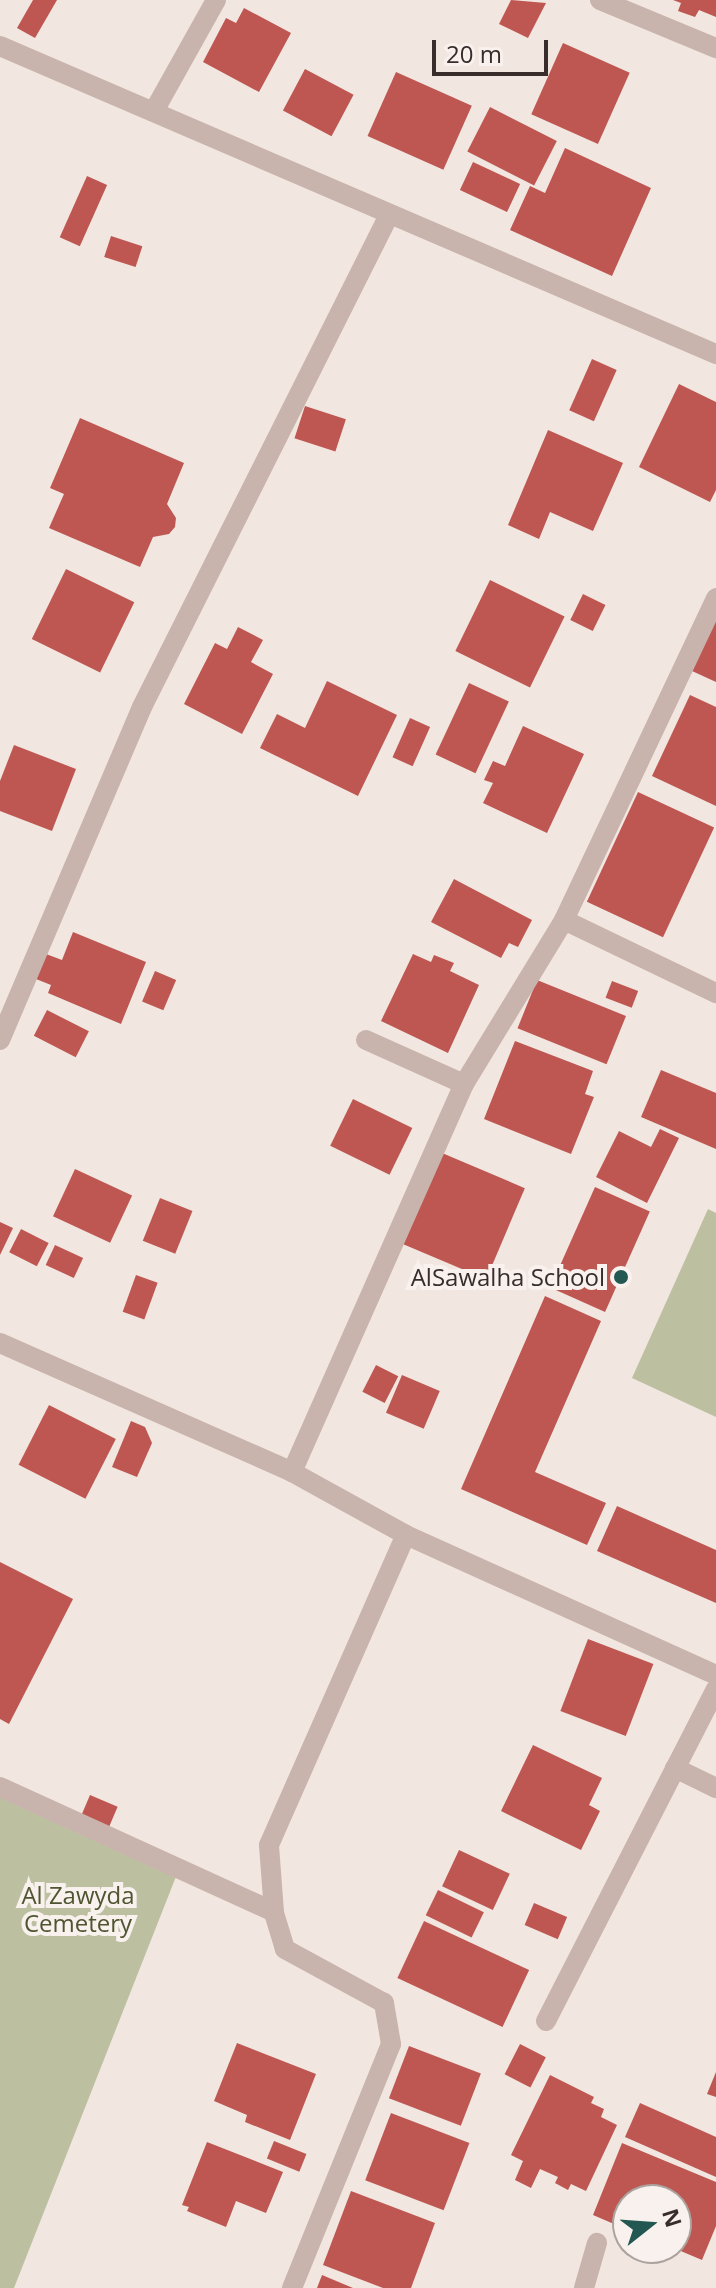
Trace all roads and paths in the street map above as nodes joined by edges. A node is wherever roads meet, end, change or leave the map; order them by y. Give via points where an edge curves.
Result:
1 (216, 0) edge
2 (600, 0) edge
3 (0, 46) edge
4 (716, 48) edge
5 (154, 111) junction
6 (389, 215) junction
7 (716, 354) edge
8 (716, 598) edge
9 (564, 920) junction
10 (716, 993) edge
11 (1, 1037) edge
12 (366, 1040) dead end
13 (464, 1084) junction
14 (0, 1343) edge
15 (292, 1472) junction
16 (406, 1535) junction
17 (716, 1675) edge
18 (716, 1689) edge
19 (675, 1768) junction
20 (0, 1787) edge
21 (716, 1788) edge
22 (274, 1912) junction
23 (546, 2021) dead end
24 (597, 2243) dead end
25 (292, 2288) edge
26 (584, 2288) edge

1 - 5 street
2 - 4 street
3 - 5 street
5 - 6 street
6 - 7 street
6 - 11 street via 142,707
8 - 9 street
9 - 10 street
9 - 13 street
12 - 13 street
13 - 15 street
14 - 15 street
15 - 16 street
16 - 17 street
16 - 22 street via 269,1845
18 - 19 street
19 - 21 street
19 - 23 street
20 - 22 street
22 - 25 street via 285,1949 384,2003 391,2044
24 - 26 street

